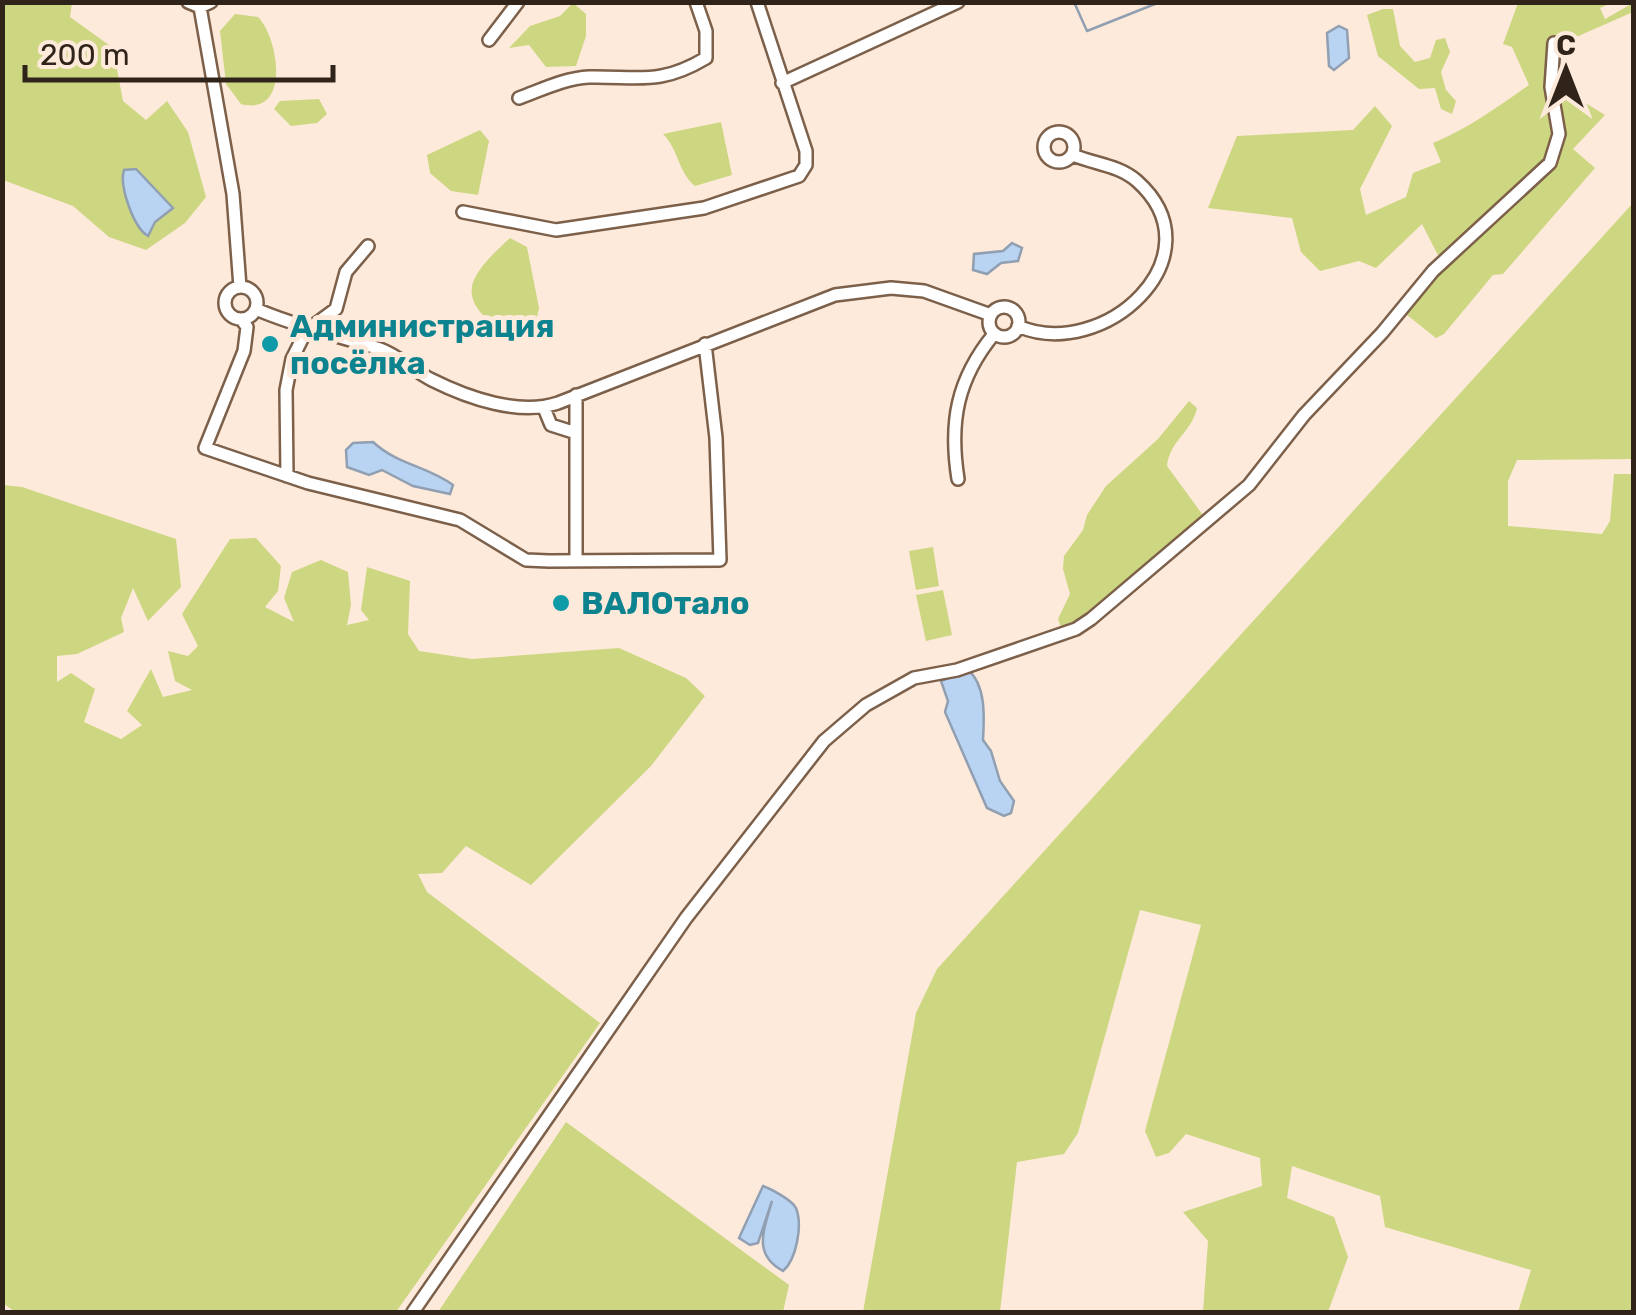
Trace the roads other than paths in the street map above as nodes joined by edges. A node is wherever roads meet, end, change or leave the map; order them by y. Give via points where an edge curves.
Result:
1 (518, 2) edge
2 (696, 2) edge
3 (758, 2) edge
4 (958, 2) edge
5 (200, 4) edge
6 (489, 40) dead end
7 (1554, 43) dead end
8 (782, 82) junction
9 (519, 98) dead end
10 (1072, 155) dead end
11 (463, 212) dead end
12 (368, 246) dead end
13 (240, 288) junction
14 (256, 309) junction
15 (990, 315) junction
16 (241, 319) junction
17 (1018, 326) junction
18 (306, 331) junction
19 (994, 334) junction
20 (705, 344) junction
21 (576, 395) junction
22 (544, 408) junction
23 (576, 433) junction
24 (287, 476) junction
25 (958, 479) dead end
26 (576, 560) junction
27 (414, 1312) edge

1 - 6 street
2 - 9 street via 706,58 689,68 640,81 571,80
3 - 8 street
4 - 8 street
5 - 13 street via 234,194
7 - 27 street via 1559,134 1542,171 1433,271 1227,508 1091,618 957,670 914,678 824,741 686,918
8 - 11 street via 806,165 789,183 704,208 556,230
10 - 17 street via 1106,164 1145,189 1162,220 1163,257 1148,292 1104,322 1054,334
12 - 18 street via 346,272 336,309
13 - 14 street via 252,291
13 - 16 street via 225,304
14 - 16 street
14 - 18 street
15 - 17 street via 998,308 1013,310
15 - 19 street
15 - 20 street via 924,291 866,289 835,294
16 - 24 street via 247,327 244,350 205,448
17 - 19 street via 1009,336
18 - 22 street via 393,354 431,380 474,397
18 - 24 street via 286,390
19 - 25 street via 958,397 952,424
20 - 21 street
20 - 26 street via 720,560
21 - 22 street
21 - 23 street
22 - 23 street via 551,424
23 - 26 street
24 - 26 street via 460,520 526,560

